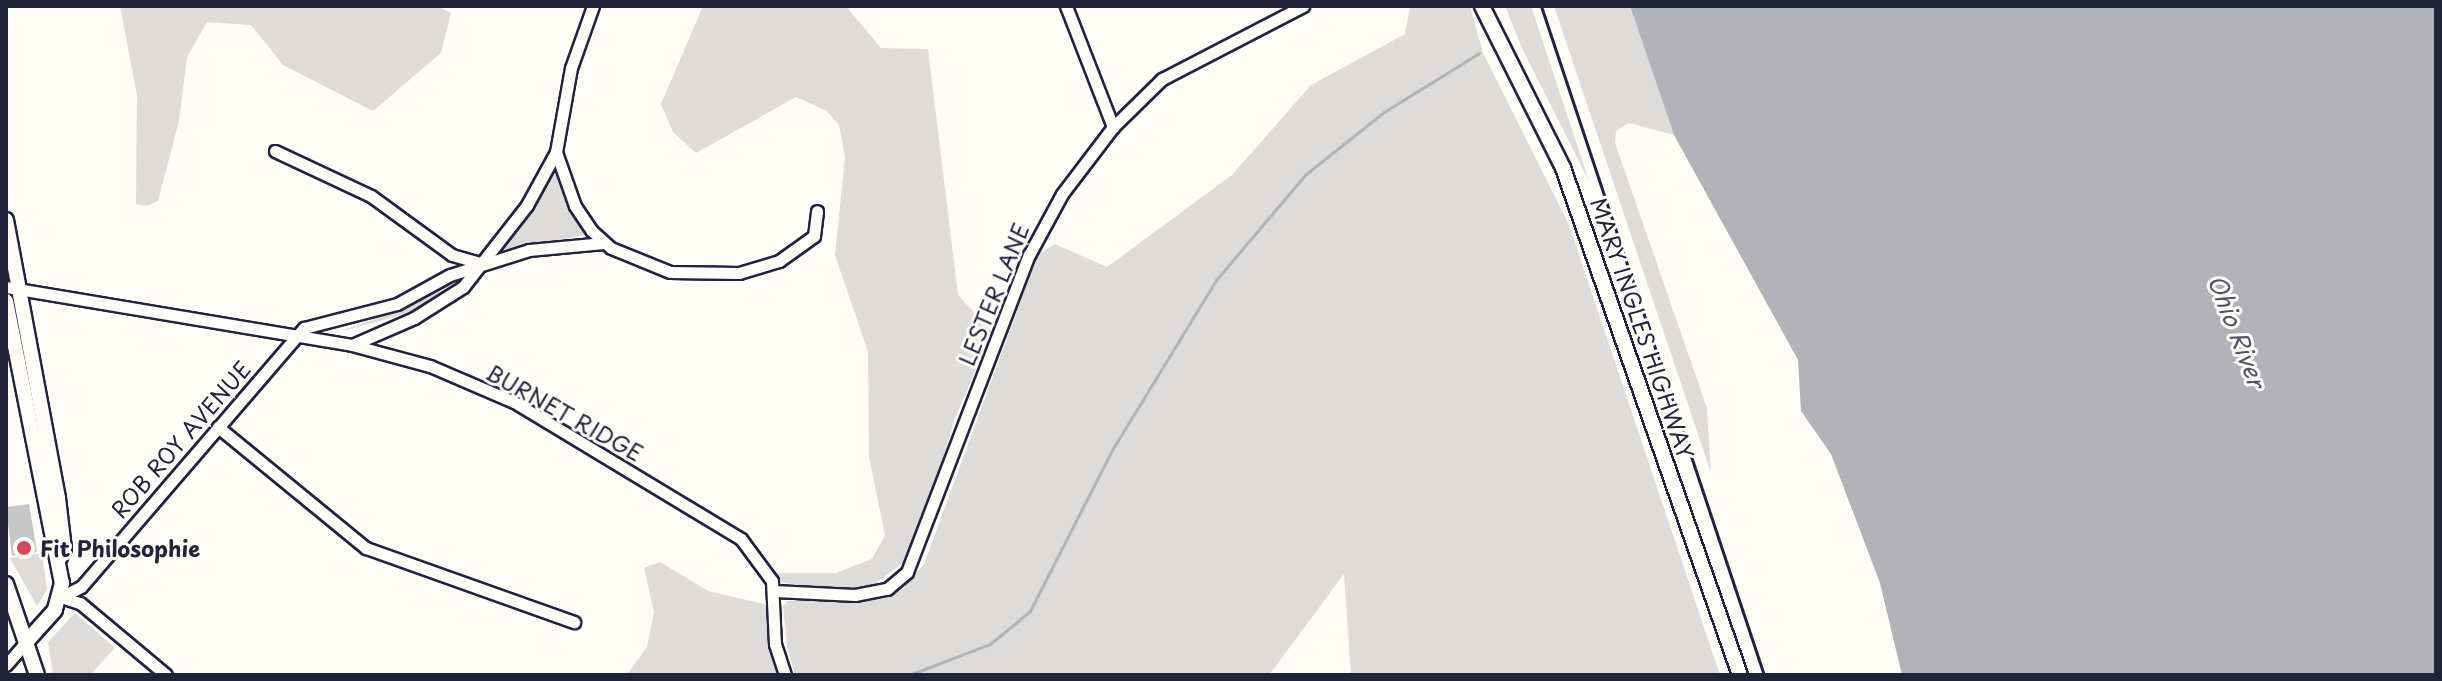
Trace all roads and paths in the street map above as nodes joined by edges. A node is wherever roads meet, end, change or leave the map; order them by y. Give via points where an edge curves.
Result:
1 (593, 6) edge
2 (1066, 6) edge
3 (1303, 6) edge
4 (1482, 6) edge
5 (1113, 127) junction
6 (275, 151) dead end
7 (556, 152) junction
8 (817, 211) dead end
9 (6, 220) edge
10 (604, 243) junction
11 (484, 264) junction
12 (6, 287) edge
13 (22, 291) junction
14 (6, 301) edge
15 (294, 338) junction
16 (352, 345) junction
17 (218, 427) junction
18 (59, 559) junction
19 (6, 584) edge
20 (774, 591) junction
21 (61, 597) junction
22 (574, 622) dead end
23 (29, 639) junction
24 (6, 665) edge
25 (37, 675) edge
26 (166, 675) edge
27 (785, 675) edge
28 (1740, 675) edge

1 - 7 street via 571,68
2 - 5 street
3 - 5 street, LESTER LANE via 1174,71
4 - 28 street, MARY INGLES HIGHWAY via 1579,212
5 - 20 street, LESTER LANE via 1039,232 907,572 887,589 855,595
6 - 11 street via 371,196 452,255
7 - 10 street via 575,206
7 - 11 street
8 - 10 street via 814,236 806,243 779,261 739,273 679,274
9 - 13 street
10 - 11 street via 543,247
11 - 15 street via 397,304 317,323
11 - 16 street via 441,303
12 - 13 street, BURNET RIDGE
13 - 15 street, BURNET RIDGE
13 - 18 street via 59,507
14 - 18 street
15 - 16 street, BURNET RIDGE
15 - 17 street, ROB ROY AVENUE
16 - 20 street, BURNET RIDGE via 430,366 514,402 728,529 766,569
17 - 21 street, ROB ROY AVENUE via 81,587
17 - 22 street via 366,548
18 - 21 street
19 - 23 street
20 - 27 street, BURNET RIDGE via 775,644
21 - 23 street
21 - 26 street via 80,603
23 - 24 street
23 - 25 street

